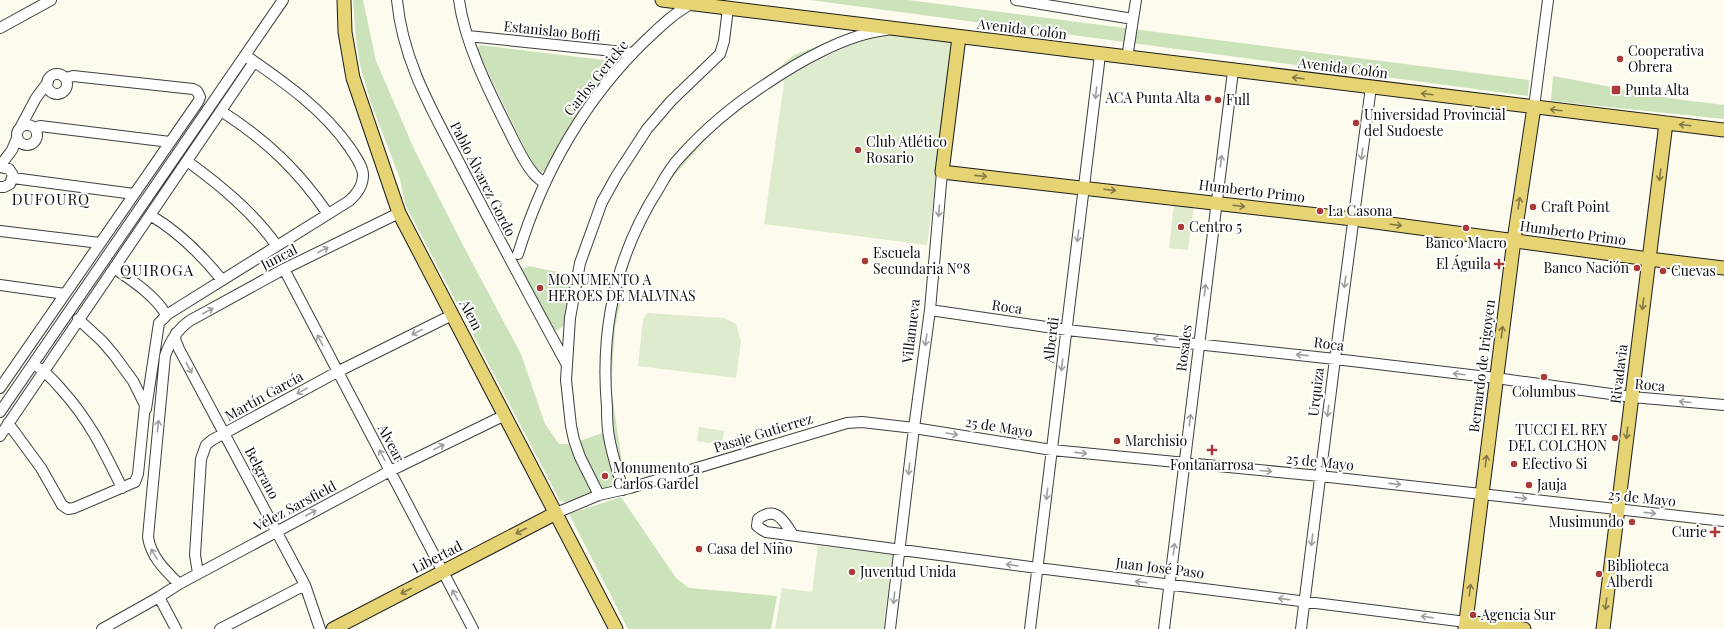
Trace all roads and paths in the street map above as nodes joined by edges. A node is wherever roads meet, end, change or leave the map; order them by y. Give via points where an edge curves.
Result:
1 (51, 0) edge
2 (284, 0) edge
3 (344, 0) edge
4 (397, 0) edge
5 (459, 0) edge
6 (662, 0) edge
7 (1016, 0) edge
8 (1136, 0) edge
9 (1548, 0) edge
10 (691, 4) junction
11 (728, 8) junction
12 (1133, 19) junction
13 (0, 28) edge
14 (896, 30) junction
15 (468, 36) junction
16 (959, 37) junction
17 (633, 53) junction
18 (245, 55) junction
19 (1100, 55) junction
20 (1127, 58) junction
21 (254, 62) junction
22 (1233, 70) junction
23 (66, 78) junction
24 (48, 82) junction
25 (1371, 87) junction
26 (1534, 107) junction
27 (221, 111) junction
28 (1666, 123) junction
29 (35, 128) junction
30 (1724, 130) edge
31 (19, 133) junction
32 (170, 142) junction
33 (186, 161) junction
34 (0, 166) edge
35 (942, 172) junction
36 (13, 178) junction
37 (544, 183) junction
38 (0, 186) edge
39 (1084, 187) junction
40 (134, 194) junction
41 (1216, 203) junction
42 (399, 213) junction
43 (328, 214) junction
44 (150, 215) junction
45 (1353, 219) junction
46 (0, 231) edge
47 (1514, 240) junction
48 (100, 244) junction
49 (277, 246) junction
50 (518, 254) dead end
51 (1649, 260) junction
52 (114, 268) junction
53 (1724, 268) edge
54 (284, 269) junction
55 (222, 280) junction
56 (0, 285) edge
57 (65, 294) junction
58 (930, 310) junction
59 (166, 315) junction
60 (452, 315) junction
61 (78, 320) junction
62 (1067, 330) junction
63 (176, 333) junction
64 (1199, 343) junction
65 (1335, 359) junction
66 (566, 363) junction
67 (33, 365) junction
68 (43, 371) junction
69 (337, 372) junction
70 (1496, 378) junction
71 (0, 388) edge
72 (1632, 397) junction
73 (1724, 405) edge
74 (146, 409) junction
75 (0, 412) edge
76 (505, 415) junction
77 (8, 423) junction
78 (914, 428) junction
79 (225, 433) junction
80 (0, 436) edge
81 (1052, 450) junction
82 (1184, 464) junction
83 (390, 471) junction
84 (1320, 476) junction
85 (122, 488) junction
86 (623, 490) junction
87 (1482, 493) junction
88 (599, 495) junction
89 (1618, 510) junction
90 (556, 513) junction
91 (1724, 521) edge
92 (277, 532) junction
93 (793, 535) dead end
94 (900, 549) junction
95 (1038, 568) junction
96 (443, 572) junction
97 (198, 573) junction
98 (179, 584) junction
99 (305, 585) junction
100 (1170, 585) junction
101 (159, 597) junction
102 (1305, 601) junction
103 (1465, 626) edge
104 (102, 629) edge
105 (176, 629) edge
106 (220, 629) edge
107 (320, 629) edge
108 (333, 629) edge
109 (473, 629) edge
110 (616, 629) edge
111 (890, 629) edge
112 (1030, 629) edge
113 (1164, 629) edge
114 (1301, 629) edge
115 (1524, 629) edge
116 (1603, 629) edge

1 - 13 street
2 - 18 street
3 - 42 main road, Alem via 345,32 353,78
4 - 66 street, Pablo Álvarez Gordo via 404,44 420,87 507,256
5 - 15 street
6 - 10 main road, Avenida Colón
7 - 12 street
8 - 12 street
9 - 26 street
10 - 11 main road, Avenida Colón
10 - 17 street, Carlos Gericke via 680,10
11 - 14 main road, Avenida Colón
11 - 66 street via 720,54 671,101 647,129 602,202 580,263 570,318
12 - 20 street
14 - 16 main road, Avenida Colón
14 - 86 street via 884,30 832,46 791,67 751,94 721,116 680,156 649,204 636,228 620,269 606,342 605,391 609,437
15 - 17 street, Estanislao Boffi
15 - 37 street via 485,80 514,139 533,174
16 - 19 main road, Avenida Colón
16 - 35 main road, Villanueva
17 - 37 street, Carlos Gericke via 581,116
18 - 21 street
18 - 67 street
19 - 20 main road, Avenida Colón
19 -> 39 street, Alberdi
20 - 22 main road, Avenida Colón
21 - 27 street
21 - 43 street via 316,108 356,157 363,173 360,187 348,202
25 -> 22 main road, Avenida Colón
41 -> 22 street, Rosales
23 - 24 street via 54,74
23 - 24 street via 66,88 59,94 50,91
23 - 32 street via 73,76 197,91 200,97 198,102
24 - 31 street via 36,98
26 -> 25 main road, Avenida Colón
25 -> 45 street, Urquiza
28 -> 26 main road, Avenida Colón
47 -> 26 main road, Bernardo de Irigoyen
27 - 33 street
27 - 43 street via 282,157
30 -> 28 main road, Avenida Colón
28 -> 51 main road, Rivadavia
29 - 31 street via 26,125
29 - 31 street via 37,137 31,144 24,145 20,142
29 - 32 street via 40,126
31 - 34 street via 12,150
32 - 40 street
33 - 44 street
33 - 49 street via 238,202
34 - 36 street via 10,169
35 -> 39 main road, Humberto Primo
35 -> 58 street, Villanueva
36 - 38 street via 7,186
36 - 40 street
37 - 50 street, Carlos Gericke
39 -> 41 main road, Humberto Primo
39 -> 62 street, Alberdi
40 - 48 street
41 -> 45 main road, Humberto Primo
64 -> 41 street, Rosales
54 -> 42 street, Juncal
42 - 60 main road, Alem
43 - 49 street
44 - 52 street
44 - 55 street via 174,230 191,245
45 -> 47 main road, Humberto Primo
45 -> 65 street, Urquiza
46 - 48 street
47 - 51 main road, Humberto Primo
70 -> 47 main road, Bernardo de Irigoyen
48 - 57 street
49 - 55 street
51 - 53 main road, Humberto Primo
51 -> 72 main road, Rivadavia
52 - 59 street via 138,285
52 - 61 street
63 -> 54 street, Juncal via 191,320
69 -> 54 street, Alvear
55 - 59 street
56 - 57 street
57 - 71 street
58 - 62 street, Roca
58 -> 78 street, Villanueva
59 - 74 street via 159,323
60 -> 69 street, Martín García
60 - 76 main road, Alem
61 - 68 street
61 - 74 street via 102,340 118,360 133,381
64 -> 62 street, Roca
62 -> 81 street, Alberdi
63 -> 79 street, Belgrano via 175,339 179,349
98 -> 63 street via 152,553 148,537 165,356
65 -> 64 street, Roca
82 -> 64 street, Rosales
70 -> 65 street, Roca
65 -> 84 street, Urquiza
66 - 88 street via 567,400 574,440
67 - 68 street
67 - 75 street
68 - 77 street
68 - 85 street via 84,416
69 -> 79 street, Martín García
83 -> 69 street, Alvear
70 - 72 street, Roca
87 -> 70 main road, Bernardo de Irigoyen
73 -> 72 street, Roca
72 -> 89 main road, Rivadavia
74 - 85 street via 137,479 132,485
83 -> 76 street, Vélez Sarsfield
76 - 90 main road, Alem
77 - 80 street
77 - 85 street via 41,468 62,505 68,509
78 -> 81 street, 25 de Mayo
78 - 86 street, Pasaje Gutierrez via 862,422 847,423
78 -> 94 street, Villanueva
79 - 92 street, Belgrano
79 - 97 street, Martín García via 206,445 202,453 195,555
81 -> 82 street, 25 de Mayo
81 -> 95 street, Alberdi
82 -> 84 street, 25 de Mayo
100 -> 82 street, Rosales
92 -> 83 street, Vélez Sarsfield
83 - 96 street, Alvear
84 -> 87 street, 25 de Mayo
84 -> 102 street, Urquiza
86 - 88 street, Pasaje Gutierrez
87 -> 89 street, 25 de Mayo
103 -> 87 main road, Bernardo de Irigoyen
88 - 90 street, Pasaje Gutierrez
89 -> 91 street, 25 de Mayo
89 -> 116 main road, Rivadavia
90 -> 96 main road, Libertad
90 - 110 main road, Alem
92 - 97 street, Vélez Sarsfield
92 - 99 street, Belgrano
93 - 94 street, Juan José Paso
95 -> 94 street, Juan José Paso
94 -> 111 street, Villanueva
100 -> 95 street, Juan José Paso
95 - 112 street, Alberdi
96 -> 108 main road, Libertad
109 -> 96 street, Alvear
97 - 98 street, Vélez Sarsfield
98 - 101 street, Vélez Sarsfield
99 - 106 street
99 - 107 street, Belgrano
102 -> 100 street, Juan José Paso
100 - 113 street, Rosales
101 - 104 street, Vélez Sarsfield
101 - 105 street
103 -> 102 street, Juan José Paso
102 - 114 street, Urquiza
103 - 115 main road, Juan José Paso

